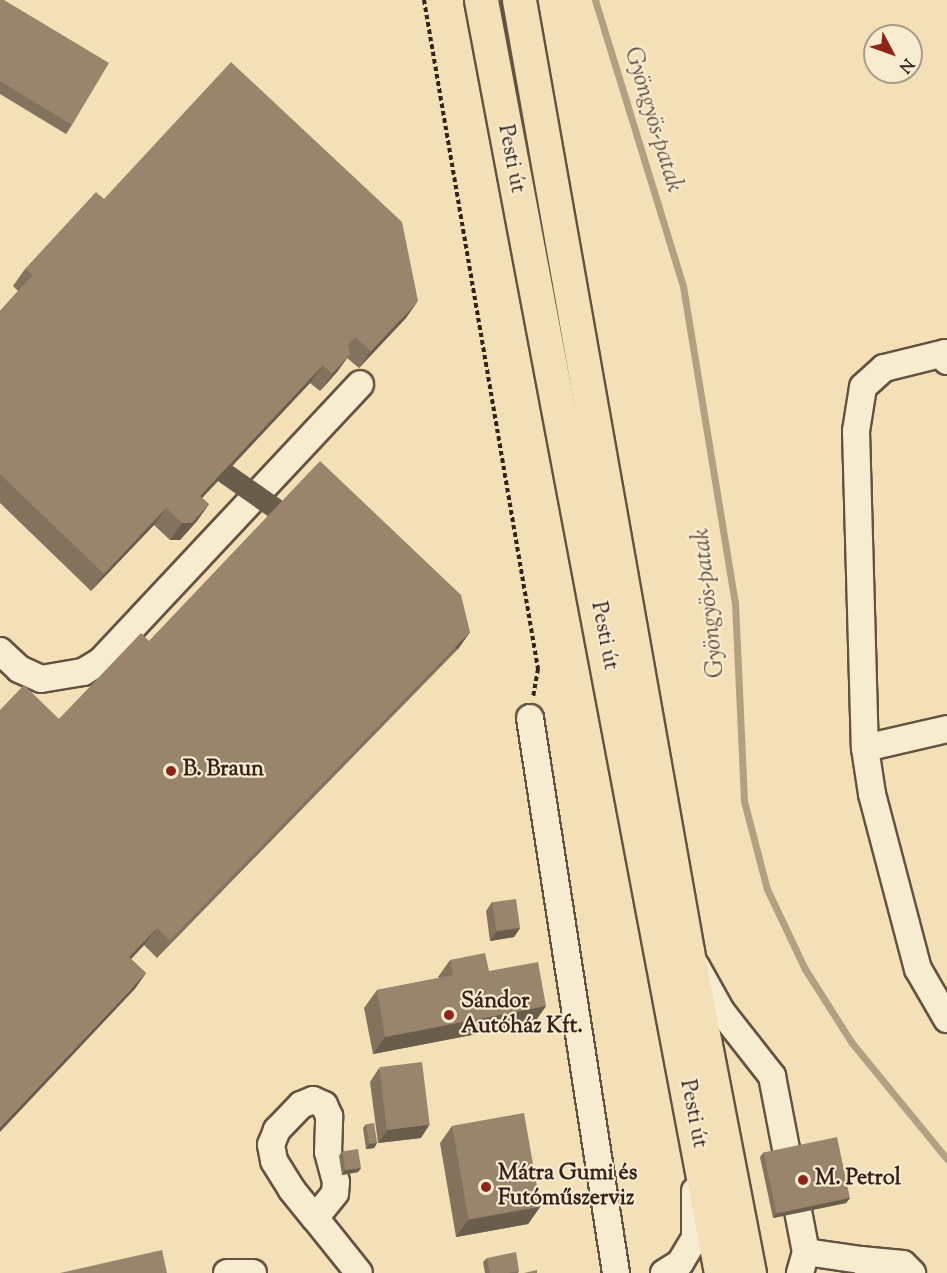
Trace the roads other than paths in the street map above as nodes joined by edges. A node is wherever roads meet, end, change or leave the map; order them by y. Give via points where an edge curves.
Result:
1 (481, 0) edge
2 (519, 0) edge
3 (947, 362) edge
4 (360, 384) dead end
5 (0, 651) edge
6 (530, 718) road end
7 (947, 729) edge
8 (865, 748) junction
9 (687, 951) junction
10 (947, 1019) edge
11 (696, 1134) junction
12 (315, 1218) dead end
13 (803, 1262) edge
14 (868, 1266) edge
15 (226, 1273) edge
16 (253, 1273) edge
17 (359, 1273) edge
18 (616, 1273) edge
19 (664, 1273) edge
20 (721, 1273) edge
21 (749, 1273) edge
22 (912, 1273) edge

1 - 11 main road, Pesti út
2 - 9 main road, Pesti út
3 - 8 street via 945,353 884,368 863,387 856,431 856,487
4 - 5 street via 101,661 83,672 41,679 19,669
6 - 18 street
7 - 8 street
8 - 10 street via 872,794 918,969
9 - 13 street via 722,1011 772,1076
9 - 21 main road, Pesti út
11 - 19 street via 695,1238 680,1263
11 - 20 main road, Pesti út
12 - 17 street
13 - 14 street
14 - 22 street via 903,1264
15 - 16 street

